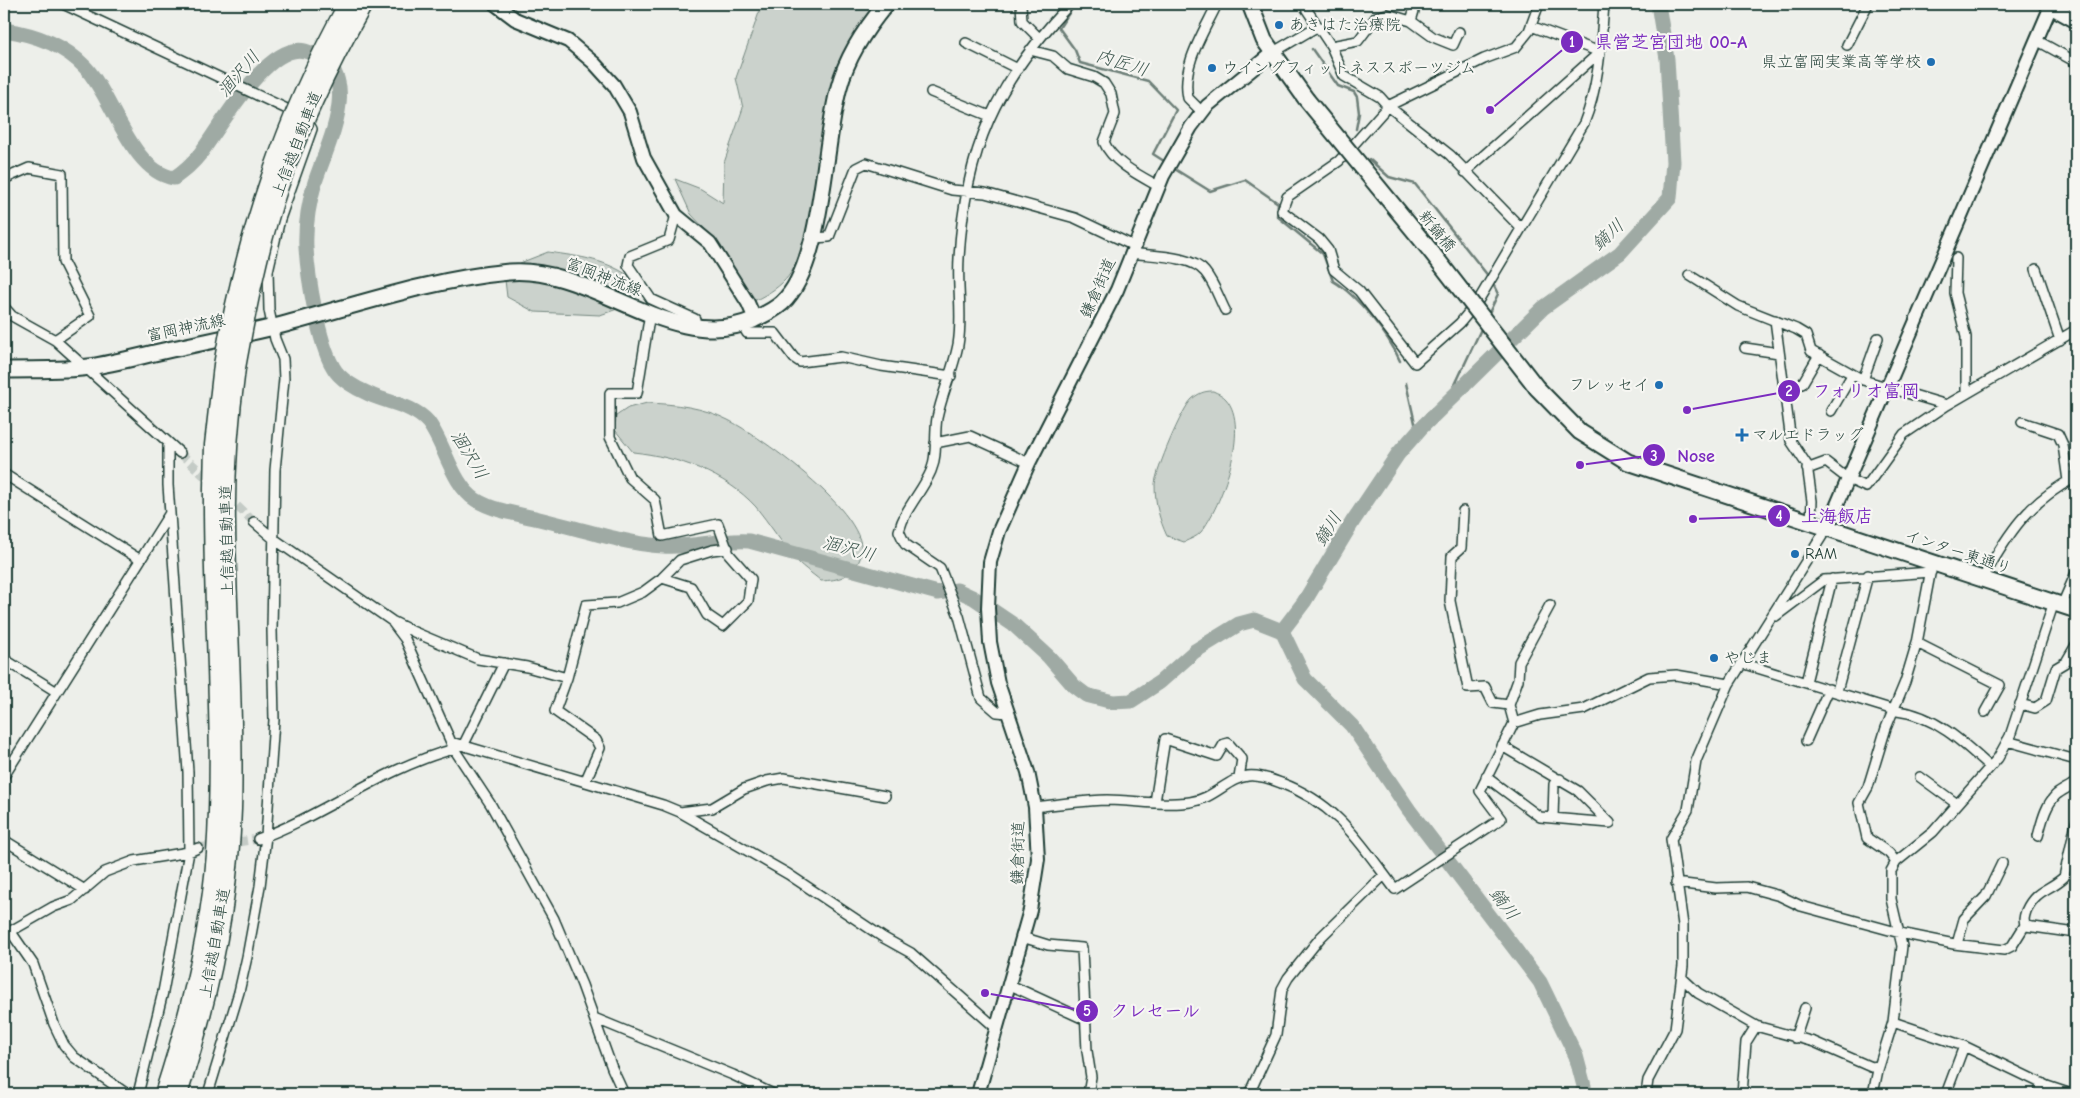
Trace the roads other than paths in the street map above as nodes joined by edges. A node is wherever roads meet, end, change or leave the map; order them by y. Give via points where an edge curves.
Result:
1 (64, 4) edge
2 (348, 4) edge
3 (364, 4) edge
4 (495, 4) edge
5 (886, 4) edge
6 (1021, 4) edge
7 (1070, 4) edge
8 (1217, 4) edge
9 (1250, 4) edge
10 (1303, 4) edge
11 (1416, 4) edge
12 (1539, 4) edge
13 (1604, 4) edge
14 (1868, 4) edge
15 (2049, 5) edge
16 (2076, 20) edge
17 (1411, 21) junction
18 (1318, 26) junction
19 (1531, 26) junction
20 (1459, 32) dead end
21 (1038, 38) junction
22 (2038, 41) junction
23 (966, 43) dead end
24 (1847, 45) dead end
25 (1331, 46) junction
26 (1030, 50) junction
27 (1600, 52) junction
28 (1272, 53) junction
29 (2076, 62) edge
30 (1018, 69) junction
31 (932, 92) dead end
32 (1388, 106) junction
33 (1202, 112) junction
34 (990, 116) junction
35 (1465, 172) junction
36 (4, 179) edge
37 (1158, 186) junction
38 (966, 192) junction
39 (676, 215) junction
40 (1521, 228) junction
41 (813, 238) junction
42 (1132, 250) junction
43 (1956, 258) dead end
44 (2036, 269) dead end
45 (1689, 275) dead end
46 (4, 307) edge
47 (1226, 310) dead end
48 (650, 313) junction
49 (1775, 320) junction
50 (748, 321) junction
51 (276, 326) junction
52 (695, 327) junction
53 (2076, 330) edge
54 (1878, 338) dead end
55 (55, 340) junction
56 (2060, 340) junction
57 (1745, 348) dead end
58 (1779, 353) junction
59 (1819, 355) junction
60 (229, 366) junction
61 (87, 367) junction
62 (4, 370) edge
63 (1852, 374) junction
64 (951, 376) junction
65 (1863, 380) junction
66 (1802, 384) dead end
67 (1537, 388) joint
68 (1887, 388) junction
69 (1966, 394) junction
70 (1947, 405) junction
71 (1831, 411) dead end
72 (2022, 422) dead end
73 (168, 443) junction
74 (935, 443) junction
75 (180, 453) tunnel mouth
76 (1030, 463) junction
77 (1807, 469) junction
78 (4, 474) edge
79 (1848, 479) junction
80 (2072, 479) edge
81 (1463, 511) dead end
82 (170, 512) junction
83 (254, 522) tunnel mouth
84 (1810, 522) junction
85 (1827, 528) junction
86 (274, 539) junction
87 (728, 548) junction
88 (139, 559) junction
89 (1935, 567) junction
90 (2076, 573) edge
91 (1868, 575) junction
92 (662, 578) junction
93 (1982, 578) junction
94 (1832, 579) junction
95 (1550, 605) dead end
96 (2064, 605) edge
97 (1769, 620) junction
98 (392, 621) junction
99 (1917, 642) junction
100 (2076, 645) edge
101 (4, 659) edge
102 (504, 663) junction
103 (1742, 663) junction
104 (567, 678) junction
105 (1806, 682) junction
106 (1729, 684) junction
107 (1833, 690) junction
108 (58, 692) junction
109 (2020, 704) junction
110 (1509, 705) junction
111 (1892, 710) junction
112 (1985, 712) dead end
113 (1008, 713) junction
114 (1514, 723) junction
115 (1806, 740) dead end
116 (2007, 740) junction
117 (464, 744) junction
118 (453, 745) junction
119 (1502, 746) junction
120 (2076, 760) edge
121 (1990, 766) junction
122 (4, 776) edge
123 (1486, 777) junction
124 (1920, 777) dead end
125 (1239, 778) junction
126 (1560, 779) junction
127 (585, 782) junction
128 (2076, 782) edge
129 (885, 796) dead end
130 (1155, 802) junction
131 (1957, 804) junction
132 (1035, 807) junction
133 (680, 812) junction
134 (1553, 818) junction
135 (2076, 823) edge
136 (2038, 836) dead end
137 (262, 837) junction
138 (4, 840) edge
139 (198, 848) tunnel mouth
140 (189, 852) junction
141 (1896, 862) junction
142 (2002, 863) dead end
143 (1384, 874) junction
144 (1676, 884) junction
145 (85, 890) junction
146 (2025, 925) junction
147 (7, 933) edge
148 (1900, 933) junction
149 (2076, 933) edge
150 (1022, 936) junction
151 (1957, 944) junction
152 (1682, 978) junction
153 (1008, 984) junction
154 (1805, 1008) dead end
155 (594, 1018) junction
156 (1086, 1020) junction
157 (1893, 1022) junction
158 (1756, 1026) junction
159 (996, 1028) junction
160 (1795, 1038) junction
161 (1964, 1046) junction
162 (1879, 1066) junction
163 (2042, 1083) junction
164 (127, 1094) edge
165 (138, 1094) edge
166 (164, 1094) edge
167 (178, 1094) edge
168 (208, 1094) edge
169 (624, 1094) edge
170 (773, 1094) edge
171 (978, 1094) edge
172 (1088, 1094) edge
173 (1249, 1094) edge
174 (1646, 1094) edge
175 (1742, 1094) edge
176 (1873, 1094) edge
177 (1946, 1094) edge
178 (2038, 1094) edge
179 (2071, 1094) edge

1 - 51 street via 306,118 311,125 311,136 272,245 267,287
2 - 60 highway, 上信越自動車道, bridge via 295,109 271,172 245,258
3 - 60 highway, 上信越自動車道, bridge via 307,114 279,187
4 - 39 street via 515,19 568,41 614,85 630,112 644,158
5 - 41 main road, 富岡神流線 via 868,26 839,85
6 - 21 street via 1022,21
7 - 21 street
8 - 33 street via 1192,55 1186,78 1188,98
9 - 28 main road via 1257,26
10 - 18 street
11 - 17 street
12 - 19 street
13 - 27 street
14 - 24 street
15 - 16 main road
15 - 22 street
17 - 20 street via 1433,37 1453,45
17 - 25 street via 1387,14 1376,17 1358,41
18 - 25 street
18 - 28 street
19 - 27 street
19 - 32 street via 1516,47
21 - 26 street
22 - 29 street
22 - 68 street
23 - 30 street
25 - 32 street via 1344,76 1380,97
26 - 30 street
26 - 37 street via 1053,56 1068,69 1094,76 1104,83 1116,114 1104,142 1108,150 1136,174
27 - 35 street
27 - 40 street via 1584,123
28 - 33 street, 鎌倉街道
28 - 67 main road, 新鏑橋, bridge
30 - 34 street
31 - 34 street
32 - 35 street via 1450,155
32 - 40 street via 1339,161 1288,196 1282,211 1319,239 1328,250 1334,270 1359,291 1414,363 1460,323 1478,301
33 - 37 street, 鎌倉街道 via 1190,127
34 - 38 street via 974,157
35 - 40 street
36 - 55 street via 29,168 62,174 63,262 90,316
37 - 42 street, 鎌倉街道
38 - 41 street via 866,163 856,168 829,237
38 - 42 street via 985,193 1075,218
38 - 64 street via 959,260 960,321
39 - 50 street via 710,243 748,302
39 - 52 street via 668,240 630,256 628,265 651,299 695,319
41 - 50 main road, 富岡神流線 via 800,279 791,292 767,314
42 - 47 street via 1198,264
42 - 76 street, 鎌倉街道 via 1117,290
43 - 69 street via 1955,293 1966,337
44 - 56 street
45 - 49 street via 1738,306
46 - 55 street via 12,316
48 - 51 main road, 富岡神流線 via 582,284 556,277 511,272 406,291
48 - 52 main road, 富岡神流線
48 - 87 street via 637,393 610,393 610,437 630,478 655,500 662,536 718,524
49 - 58 street
49 - 59 street via 1806,335 1811,351
50 - 52 main road, 富岡神流線 via 714,329
50 - 64 street via 747,333 775,333 800,362 841,356 881,366
51 - 61 main road, 富岡神流線
51 - 86 street via 284,379 275,470
53 - 56 street
54 - 65 street
55 - 61 street
56 - 69 street
57 - 58 street
58 - 77 street via 1791,441
59 - 63 street
59 - 66 street
60 - 166 highway, 上信越自動車道 via 214,445 218,750 216,856 196,982
60 - 167 highway, 上信越自動車道 via 226,524 233,766 229,855 210,980
61 - 62 main road, 富岡神流線
61 - 73 street
63 - 65 street
63 - 71 street
64 - 74 street via 937,418
65 - 68 street
67 - 84 main road, インター東通り via 1580,432 1628,462
68 - 70 street
68 - 79 street
69 - 70 street
70 - 79 street via 1904,434 1866,487
72 - 80 street via 2058,434
73 - 75 street
73 - 82 street
74 - 76 street via 970,436
74 - 113 street via 932,470 902,518 899,531 905,544 940,568 959,616 981,698 996,712
76 - 113 street, 鎌倉街道 via 999,531 990,562 990,642
77 - 79 street via 1826,462
77 - 84 street via 1812,501
78 - 88 street
79 - 85 street
80 - 93 street via 2045,495 2023,515
81 - 110 street via 1461,548 1452,556 1450,601 1468,688 1485,687 1493,703
82 - 88 street
82 - 140 street via 188,772
83 - 86 street
84 - 85 main road, インター東通り
85 - 89 main road, インター東通り
85 - 97 street
86 - 98 street
86 - 137 street via 274,720
87 - 92 street via 680,560
87 - 92 street via 751,579 748,601 723,626 708,615 691,587
88 - 108 street
89 - 91 street
89 - 93 main road, インター東通り
89 - 99 street
90 - 96 street
91 - 94 street
91 - 107 street
92 - 104 street via 643,592 617,603 586,605
93 - 96 main road, インター東通り
94 - 97 street via 1824,580
94 - 105 street
95 - 110 street via 1519,662 1518,680
96 - 109 street
97 - 103 street
98 - 102 street via 478,659
98 - 118 street via 405,639
99 - 111 street via 1905,682
99 - 112 street via 2000,685
100 - 109 street via 2066,662 2056,668 2046,701 2035,708
101 - 108 street
102 - 104 street
102 - 117 street
103 - 105 street
103 - 106 street
104 - 127 street via 555,711 596,740 600,748
105 - 107 street
106 - 114 street via 1676,675 1650,677 1584,709 1540,715
106 - 144 street via 1696,761 1688,810 1671,839
107 - 111 street
107 - 115 street
108 - 122 street
109 - 116 street
110 - 114 street
111 - 121 street via 1912,713 1938,725
111 - 141 street via 1859,808 1867,838
113 - 132 street, 鎌倉街道 via 1028,772
114 - 119 street
116 - 120 street
116 - 121 street
117 - 118 street
117 - 127 street
118 - 137 street via 384,774 328,806
118 - 155 street via 491,805 554,919
119 - 123 street
119 - 126 street
121 - 131 street
123 - 134 street via 1540,816
123 - 143 street via 1480,791 1501,818 1395,889
124 - 131 street
125 - 130 street via 1205,799
125 - 130 street via 1242,758 1228,742 1217,756 1165,739
125 - 143 street via 1266,778 1293,787 1320,802 1343,820
126 - 134 street via 1554,784
126 - 134 street via 1578,791 1610,822
127 - 133 street via 663,804
128 - 136 street via 2051,802
129 - 133 street via 784,778 744,789 712,808
130 - 132 street via 1106,800
131 - 141 street via 1933,832
132 - 150 street, 鎌倉街道 via 1038,859 1034,891
133 - 159 street via 788,874 884,938 911,952
135 - 146 street via 2064,877 2034,897 2024,916
137 - 168 street via 260,886 247,957
138 - 145 street
139 - 140 street
140 - 145 street via 134,861 112,869 93,880
140 - 165 street via 163,992
141 - 148 street via 1889,885
142 - 151 street via 1986,896 1964,919
143 - 173 street via 1320,938 1288,978 1282,989 1276,1035
144 - 148 street via 1747,887 1801,906
144 - 152 street via 1683,925
145 - 147 street
146 - 149 street
146 - 151 street via 2012,946 2004,950
147 - 164 street via 33,964 64,1044 74,1057
148 - 151 street
148 - 157 street via 1902,946
150 - 153 street, 鎌倉街道
150 - 156 street via 1048,945 1082,948
152 - 158 street via 1698,993
152 - 174 street via 1675,1029 1648,1080
153 - 156 street
153 - 159 street, 鎌倉街道
154 - 160 street
155 - 169 street
155 - 170 street
156 - 172 street via 1091,1077
157 - 161 street
157 - 162 street
158 - 160 street
158 - 175 street via 1746,1042
159 - 171 street, 鎌倉街道
160 - 162 street via 1814,1042 1871,1067
161 - 163 street
161 - 177 street
162 - 176 street
163 - 178 street
163 - 179 street

